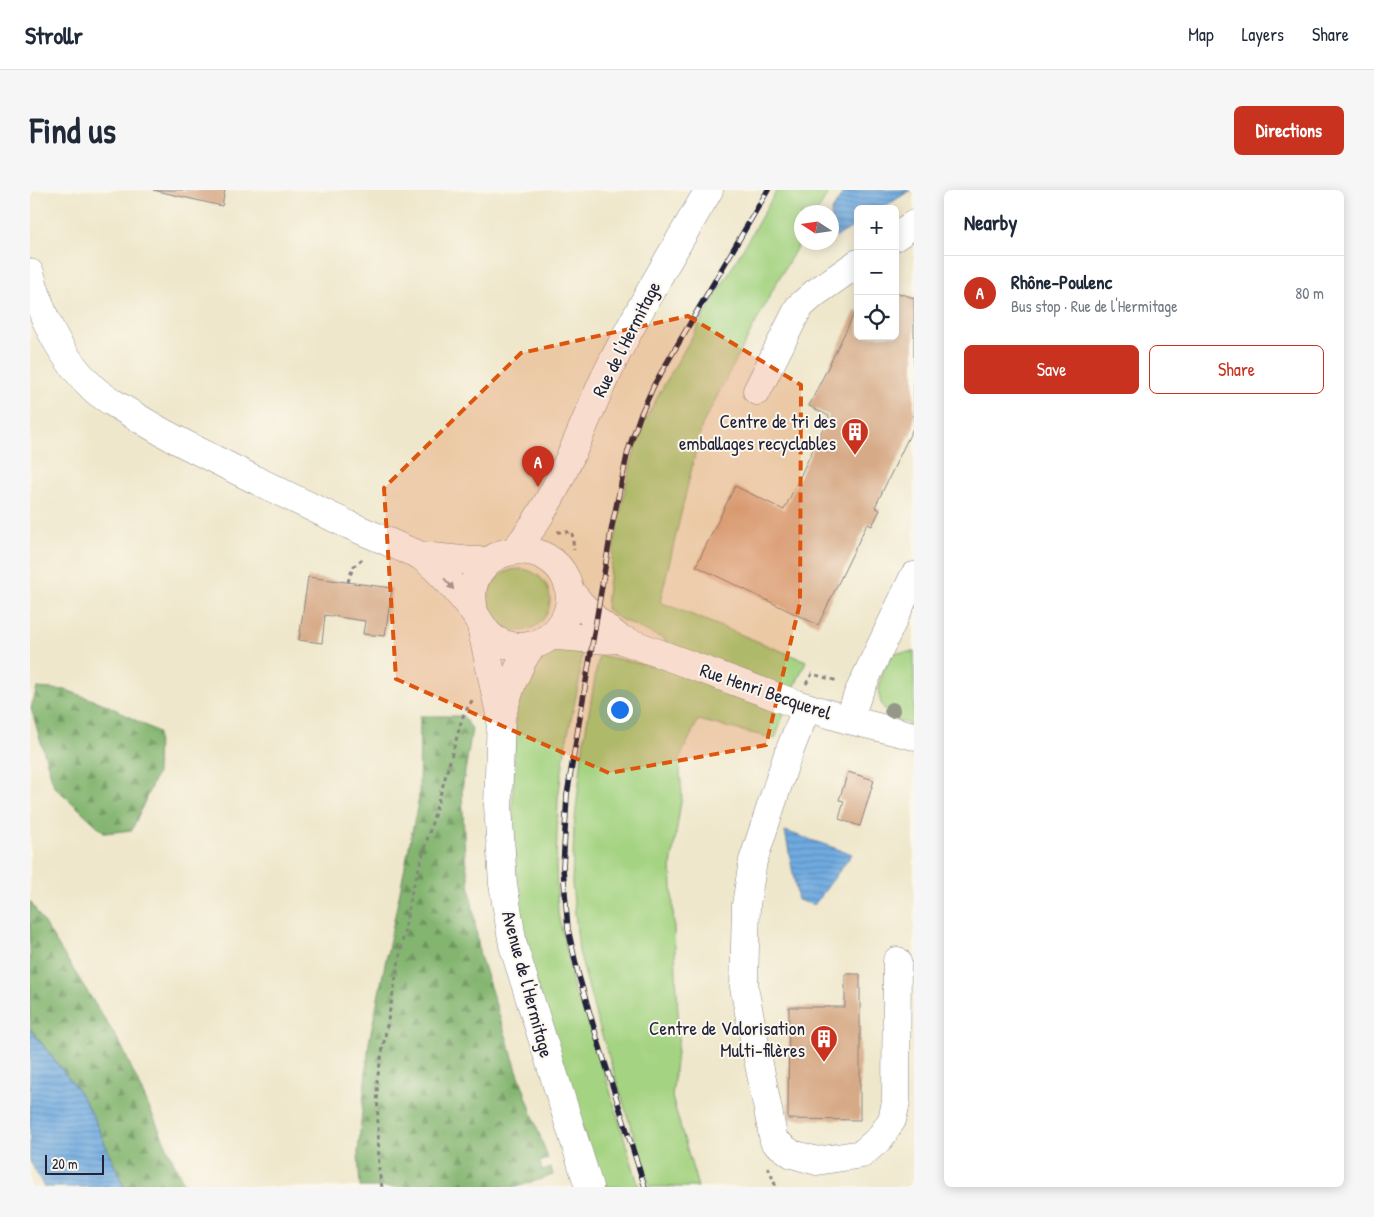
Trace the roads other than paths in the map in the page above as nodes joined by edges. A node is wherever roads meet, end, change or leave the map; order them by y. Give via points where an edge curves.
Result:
1 (709, 190) edge
2 (914, 224) edge
3 (899, 234) edge
4 (854, 266) edge
5 (30, 273) edge
6 (757, 391) dead end
7 (554, 494) junction
8 (516, 549) junction
9 (422, 556) junction
10 (489, 561) junction
11 (914, 576) edge
12 (564, 578) junction
13 (478, 620) junction
14 (620, 639) junction
15 (542, 641) junction
16 (807, 707) junction
17 (501, 716) junction
18 (849, 720) junction
19 (914, 736) edge
20 (897, 961) dead end
21 (589, 1187) edge

1 - 7 street, Rue de l'Hermitage via 666,262 607,374
2 - 3 street
4 - 6 street via 799,307
5 - 9 street via 45,319 69,360 95,391 183,444 351,526
7 - 8 street, Rue de l'Hermitage
7 - 12 street, Rue de l'Hermitage via 551,519
8 - 10 street
8 - 12 street via 549,558
9 - 10 street
9 -> 13 street
10 - 13 street via 474,585 472,599
11 - 18 street
12 - 14 street, Rue Henri Becquerel via 597,621
12 - 15 street via 568,610 559,628
13 - 15 street via 491,637 503,644 517,647
13 - 17 street, Avenue de l'Hermitage
14 - 15 street, Rue Henri Becquerel via 572,636
14 - 16 street, Rue Henri Becquerel
15 - 17 street, Avenue de l'Hermitage via 522,661
16 - 18 street, Rue Henri Becquerel
16 - 20 street via 753,861 746,905 744,987 774,1141 792,1154 817,1161 862,1154 880,1138 892,1120 896,1102
17 - 21 street, Avenue de l'Hermitage via 500,855 513,945
18 - 19 street, Rue Henri Becquerel

